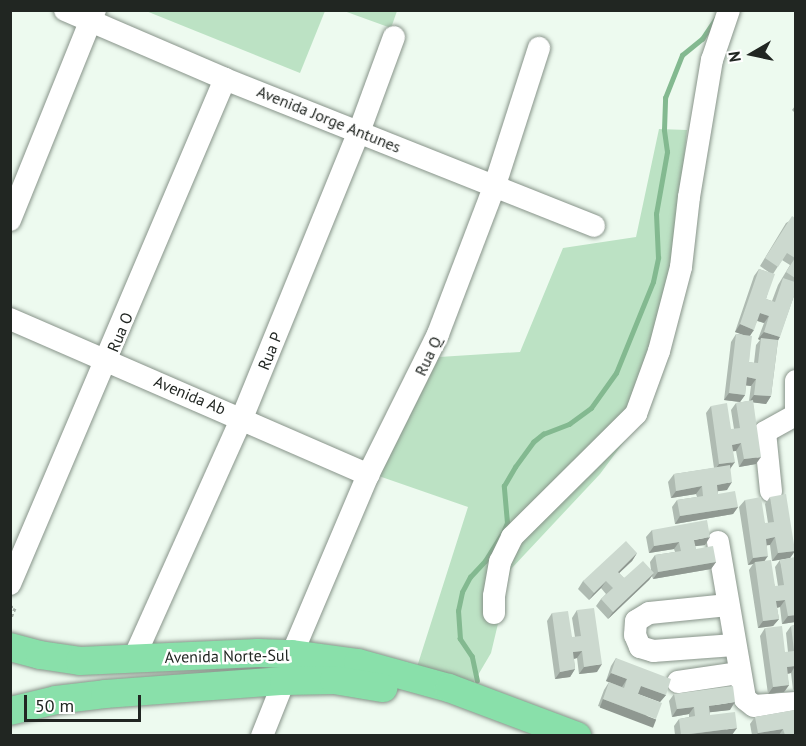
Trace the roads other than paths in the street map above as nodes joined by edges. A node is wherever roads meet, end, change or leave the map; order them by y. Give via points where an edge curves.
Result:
1 (65, 10) edge
2 (729, 10) edge
3 (93, 16) edge
4 (394, 37) dead end
5 (539, 48) dead end
6 (225, 79) junction
7 (359, 132) junction
8 (495, 185) junction
9 (10, 220) edge
10 (594, 226) dead end
11 (10, 319) edge
12 (108, 360) junction
13 (795, 381) edge
14 (795, 415) edge
15 (242, 418) junction
16 (368, 474) junction
17 (771, 491) dead end
18 (718, 542) dead end
19 (10, 584) edge
20 (728, 605) junction
21 (494, 613) dead end
22 (734, 645) junction
23 (10, 647) edge
24 (292, 654) junction
25 (133, 660) junction
26 (739, 673) junction
27 (284, 681) junction
28 (678, 682) dead end
29 (795, 703) edge
30 (10, 711) edge
31 (262, 735) edge
32 (522, 735) edge
33 (577, 735) edge

1 - 3 street, Avenida Jorge Antunes
2 - 21 street via 712,60 681,267 659,351 636,414 512,537 500,562
3 - 6 street, Avenida Jorge Antunes
3 - 9 street
4 - 7 street, Rua P
5 - 8 street, Rua Q
6 - 7 street, Avenida Jorge Antunes
6 - 12 street, Rua O
7 - 8 street, Avenida Jorge Antunes
7 - 15 street, Rua P
8 - 10 street, Avenida Jorge Antunes
8 - 16 street, Rua Q via 438,334
11 - 12 street, Avenida Ab
12 - 15 street, Avenida Ab
12 - 19 street, Rua O
13 - 14 street
14 - 17 street via 765,432
15 - 16 street, Avenida Ab
15 - 25 street, Rua P
16 - 24 street, Rua Q
18 - 20 street
20 - 22 street
20 - 22 street via 649,613 636,621 635,635 640,647 652,651
22 - 26 street
23 - 25 main road, Avenida Norte-Sul via 80,661
24 - 25 main road, Avenida Norte-Sul via 231,653
24 - 33 main road, Avenida Norte-Sul via 358,663 412,676
26 - 28 street
26 - 29 street via 750,705
27 - 30 main road, Avenida Norte-Sul via 105,694
27 - 31 street
27 - 32 main road, Avenida Norte-Sul via 334,680 389,689

